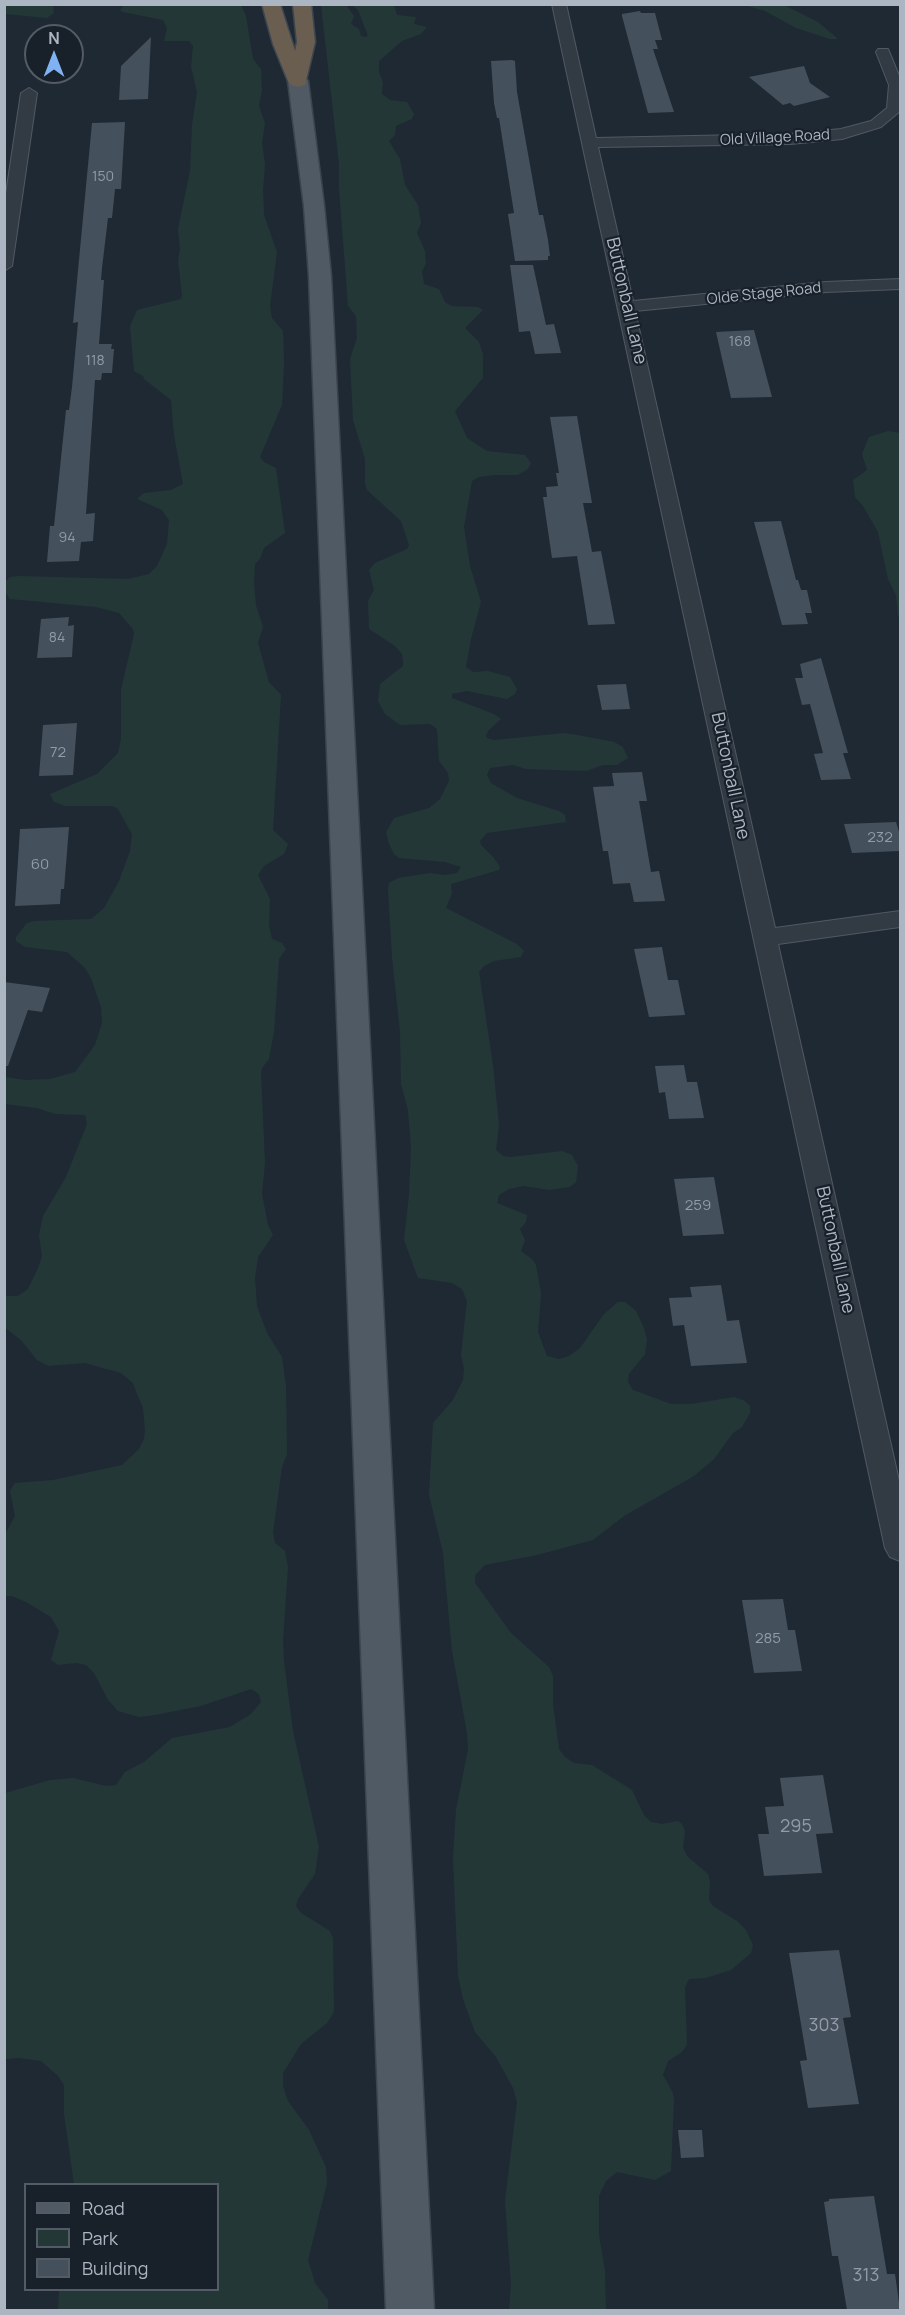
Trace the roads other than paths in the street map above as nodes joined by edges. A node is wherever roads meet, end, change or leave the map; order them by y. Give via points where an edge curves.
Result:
1 (271, 4) edge
2 (302, 4) edge
3 (559, 4) edge
4 (883, 52) dead end
5 (298, 81) junction
6 (29, 93) dead end
7 (590, 143) junction
8 (12, 159) edge
9 (4, 266) edge
10 (900, 284) edge
11 (627, 307) junction
12 (900, 919) edge
13 (766, 936) junction
14 (900, 1548) edge
15 (410, 2310) edge

1 - 5 highway
2 - 5 highway via 306,42
3 - 7 street, Buttonball Lane
4 - 7 street, Old Village Road via 896,85 894,109 876,124 842,134 790,140
5 - 15 main road via 320,276
6 - 8 street
7 - 11 street, Buttonball Lane
8 - 9 street
10 - 11 street, Olde Stage Road via 826,287
11 - 13 street, Buttonball Lane
12 - 13 street
13 - 14 street, Buttonball Lane

